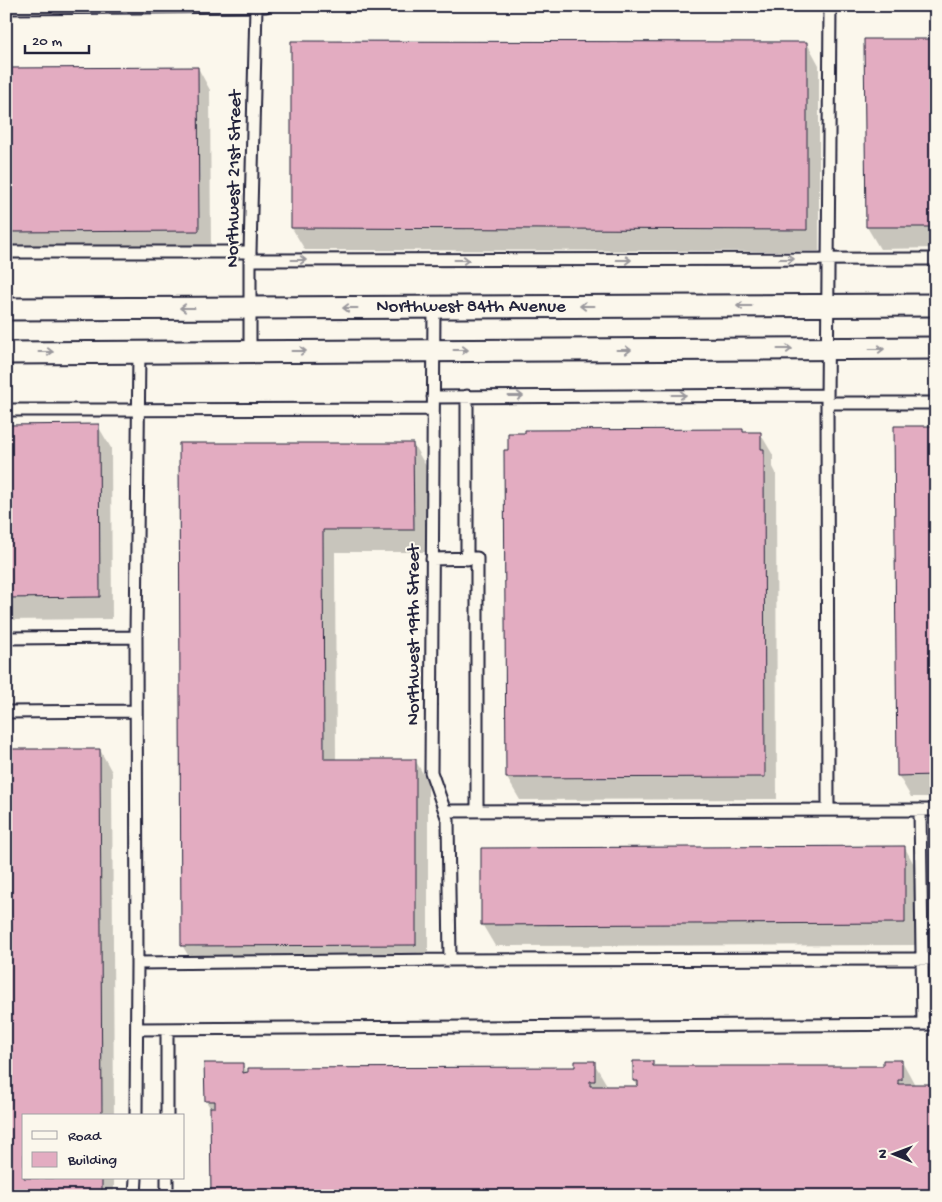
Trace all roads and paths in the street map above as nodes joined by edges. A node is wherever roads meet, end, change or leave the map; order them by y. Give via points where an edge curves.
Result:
1 (266, 6) edge
2 (830, 6) edge
3 (256, 7) edge
4 (6, 8) edge
5 (6, 252) edge
6 (250, 256) junction
7 (828, 259) junction
8 (936, 259) edge
9 (828, 305) junction
10 (936, 305) edge
11 (434, 307) junction
12 (250, 308) junction
13 (6, 309) edge
14 (936, 348) edge
15 (828, 349) junction
16 (433, 350) junction
17 (140, 352) junction
18 (250, 352) junction
19 (6, 353) edge
20 (468, 396) junction
21 (433, 397) junction
22 (827, 399) junction
23 (936, 403) edge
24 (139, 409) junction
25 (433, 409) junction
26 (6, 410) edge
27 (432, 559) junction
28 (467, 559) junction
29 (136, 637) junction
30 (6, 638) edge
31 (135, 711) junction
32 (6, 712) edge
33 (828, 810) junction
34 (920, 810) junction
35 (936, 810) edge
36 (445, 811) junction
37 (477, 811) junction
38 (921, 959) junction
39 (936, 959) edge
40 (450, 960) junction
41 (137, 963) junction
42 (922, 1024) junction
43 (936, 1024) edge
44 (137, 1029) junction
45 (167, 1029) junction
46 (136, 1114) edge
47 (167, 1114) edge
48 (136, 1180) edge
49 (167, 1180) edge
50 (135, 1196) edge
51 (167, 1196) edge

1 - 3 lane
2 - 7 lane
3 - 4 lane
3 - 6 lane, Northwest 21st Street
5 - 6 lane
6 -> 7 lane
6 - 12 lane, Northwest 21st Street
7 - 8 lane
7 - 9 lane
9 - 10 street, Northwest 84th Avenue
9 -> 11 street, Northwest 84th Avenue
9 - 15 lane
11 -> 12 street, Northwest 84th Avenue
11 - 16 lane, Northwest 19th Street
12 -> 13 street, Northwest 84th Avenue
12 - 18 lane, Northwest 21st Street
15 -> 14 street
16 -> 15 street
15 - 22 lane
18 -> 16 street
16 - 21 lane, Northwest 19th Street
17 - 18 street
19 -> 17 street
17 - 24 lane
20 - 21 lane
20 -> 22 lane
20 - 28 lane
21 - 25 lane, Northwest 19th Street
22 - 23 lane
22 - 33 lane
24 - 25 lane
24 - 26 lane
24 - 29 lane
25 - 27 lane, Northwest 19th Street
27 - 28 lane
27 - 36 lane, Northwest 19th Street via 431,772
28 - 37 lane via 477,558
29 - 30 lane
29 - 31 lane
31 - 32 lane
31 - 41 lane
33 - 34 lane
33 - 37 lane
34 - 35 lane
34 - 38 lane
36 - 37 lane
36 - 40 lane, Northwest 19th Street via 448,820
38 - 39 lane
38 - 40 lane
38 - 42 lane
40 - 41 lane
41 - 44 lane
42 - 43 lane
42 - 45 lane
44 - 45 lane
44 - 46 lane
45 - 47 lane
48 - 50 lane
49 - 51 lane

